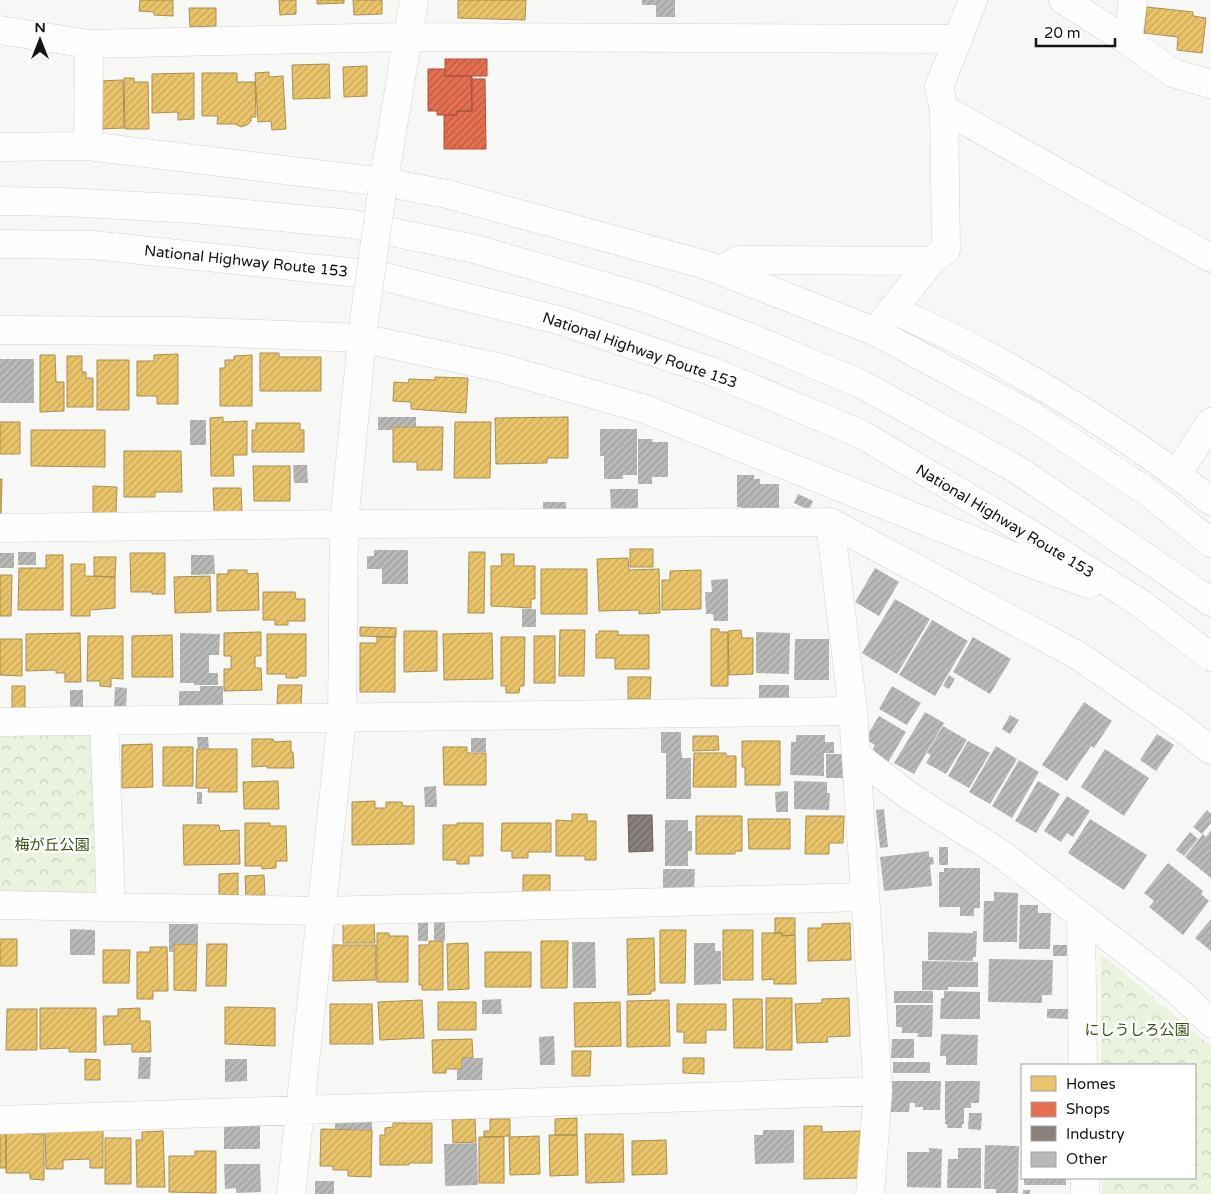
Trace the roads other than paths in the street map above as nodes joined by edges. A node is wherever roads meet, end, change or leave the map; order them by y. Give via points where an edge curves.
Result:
1 (414, 0) edge
2 (973, 0) edge
3 (1063, 0) edge
4 (1133, 0) edge
5 (0, 30) edge
6 (406, 37) junction
7 (959, 39) junction
8 (1128, 42) junction
9 (89, 44) junction
10 (1211, 84) edge
11 (944, 109) junction
12 (88, 146) junction
13 (0, 147) edge
14 (382, 187) junction
15 (0, 201) edge
16 (0, 244) edge
17 (1211, 258) edge
18 (931, 261) junction
19 (721, 270) junction
20 (892, 309) junction
21 (0, 330) edge
22 (876, 332) junction
23 (362, 333) junction
24 (1211, 422) edge
25 (1177, 474) junction
26 (1211, 501) edge
27 (830, 522) junction
28 (344, 524) junction
29 (0, 528) edge
30 (1211, 543) edge
31 (1211, 602) edge
32 (1140, 603) junction
33 (1211, 657) edge
34 (853, 711) junction
35 (342, 718) junction
36 (104, 721) junction
37 (0, 722) edge
38 (1211, 750) edge
39 (856, 755) junction
40 (865, 897) junction
41 (0, 905) edge
42 (112, 907) junction
43 (321, 911) junction
44 (1081, 916) junction
45 (1211, 1023) edge
46 (1083, 1064) edge
47 (878, 1091) junction
48 (301, 1110) junction
49 (0, 1120) edge
50 (1085, 1179) edge
51 (291, 1194) edge
52 (870, 1194) edge
53 (1085, 1194) edge

1 - 6 main road
2 - 7 main road
3 - 8 main road
4 - 8 main road
5 - 9 main road
6 - 7 main road
6 - 9 main road
6 - 14 main road
7 - 11 main road via 939,87
8 - 10 main road via 1173,73
9 - 12 main road
11 - 17 main road
11 - 18 main road via 946,249
12 - 13 main road
12 - 14 main road
14 - 19 main road via 447,194
14 - 23 main road, bridge
15 - 31 main road via 185,208 352,224 475,249 645,298 861,384 1018,470
16 - 32 main road, National Highway Route 153 via 94,245 377,275 562,321 716,373 861,434
18 - 19 main road via 738,260
18 - 20 main road
19 - 22 main road
20 - 22 main road
20 - 25 main road via 984,354 1094,417
21 - 23 main road
22 - 30 main road via 1029,414 1149,494
23 - 28 main road
23 - 32 main road via 644,409 1027,562
24 - 25 main road
25 - 26 main road
27 - 28 main road
27 - 34 main road
27 - 38 main road via 1079,656
28 - 29 main road
28 - 35 main road
32 - 33 main road, National Highway Route 153
34 - 35 main road
34 - 39 main road
35 - 36 main road
35 - 43 main road
36 - 37 main road
36 - 42 main road
39 - 40 main road
39 - 44 main road via 912,798 1000,853
40 - 43 main road
40 - 47 main road
41 - 42 main road
42 - 43 main road
43 - 48 main road
44 - 45 main road via 1178,992
44 - 46 main road
47 - 48 main road
47 - 52 main road
48 - 49 main road
48 - 51 main road
50 - 53 main road

